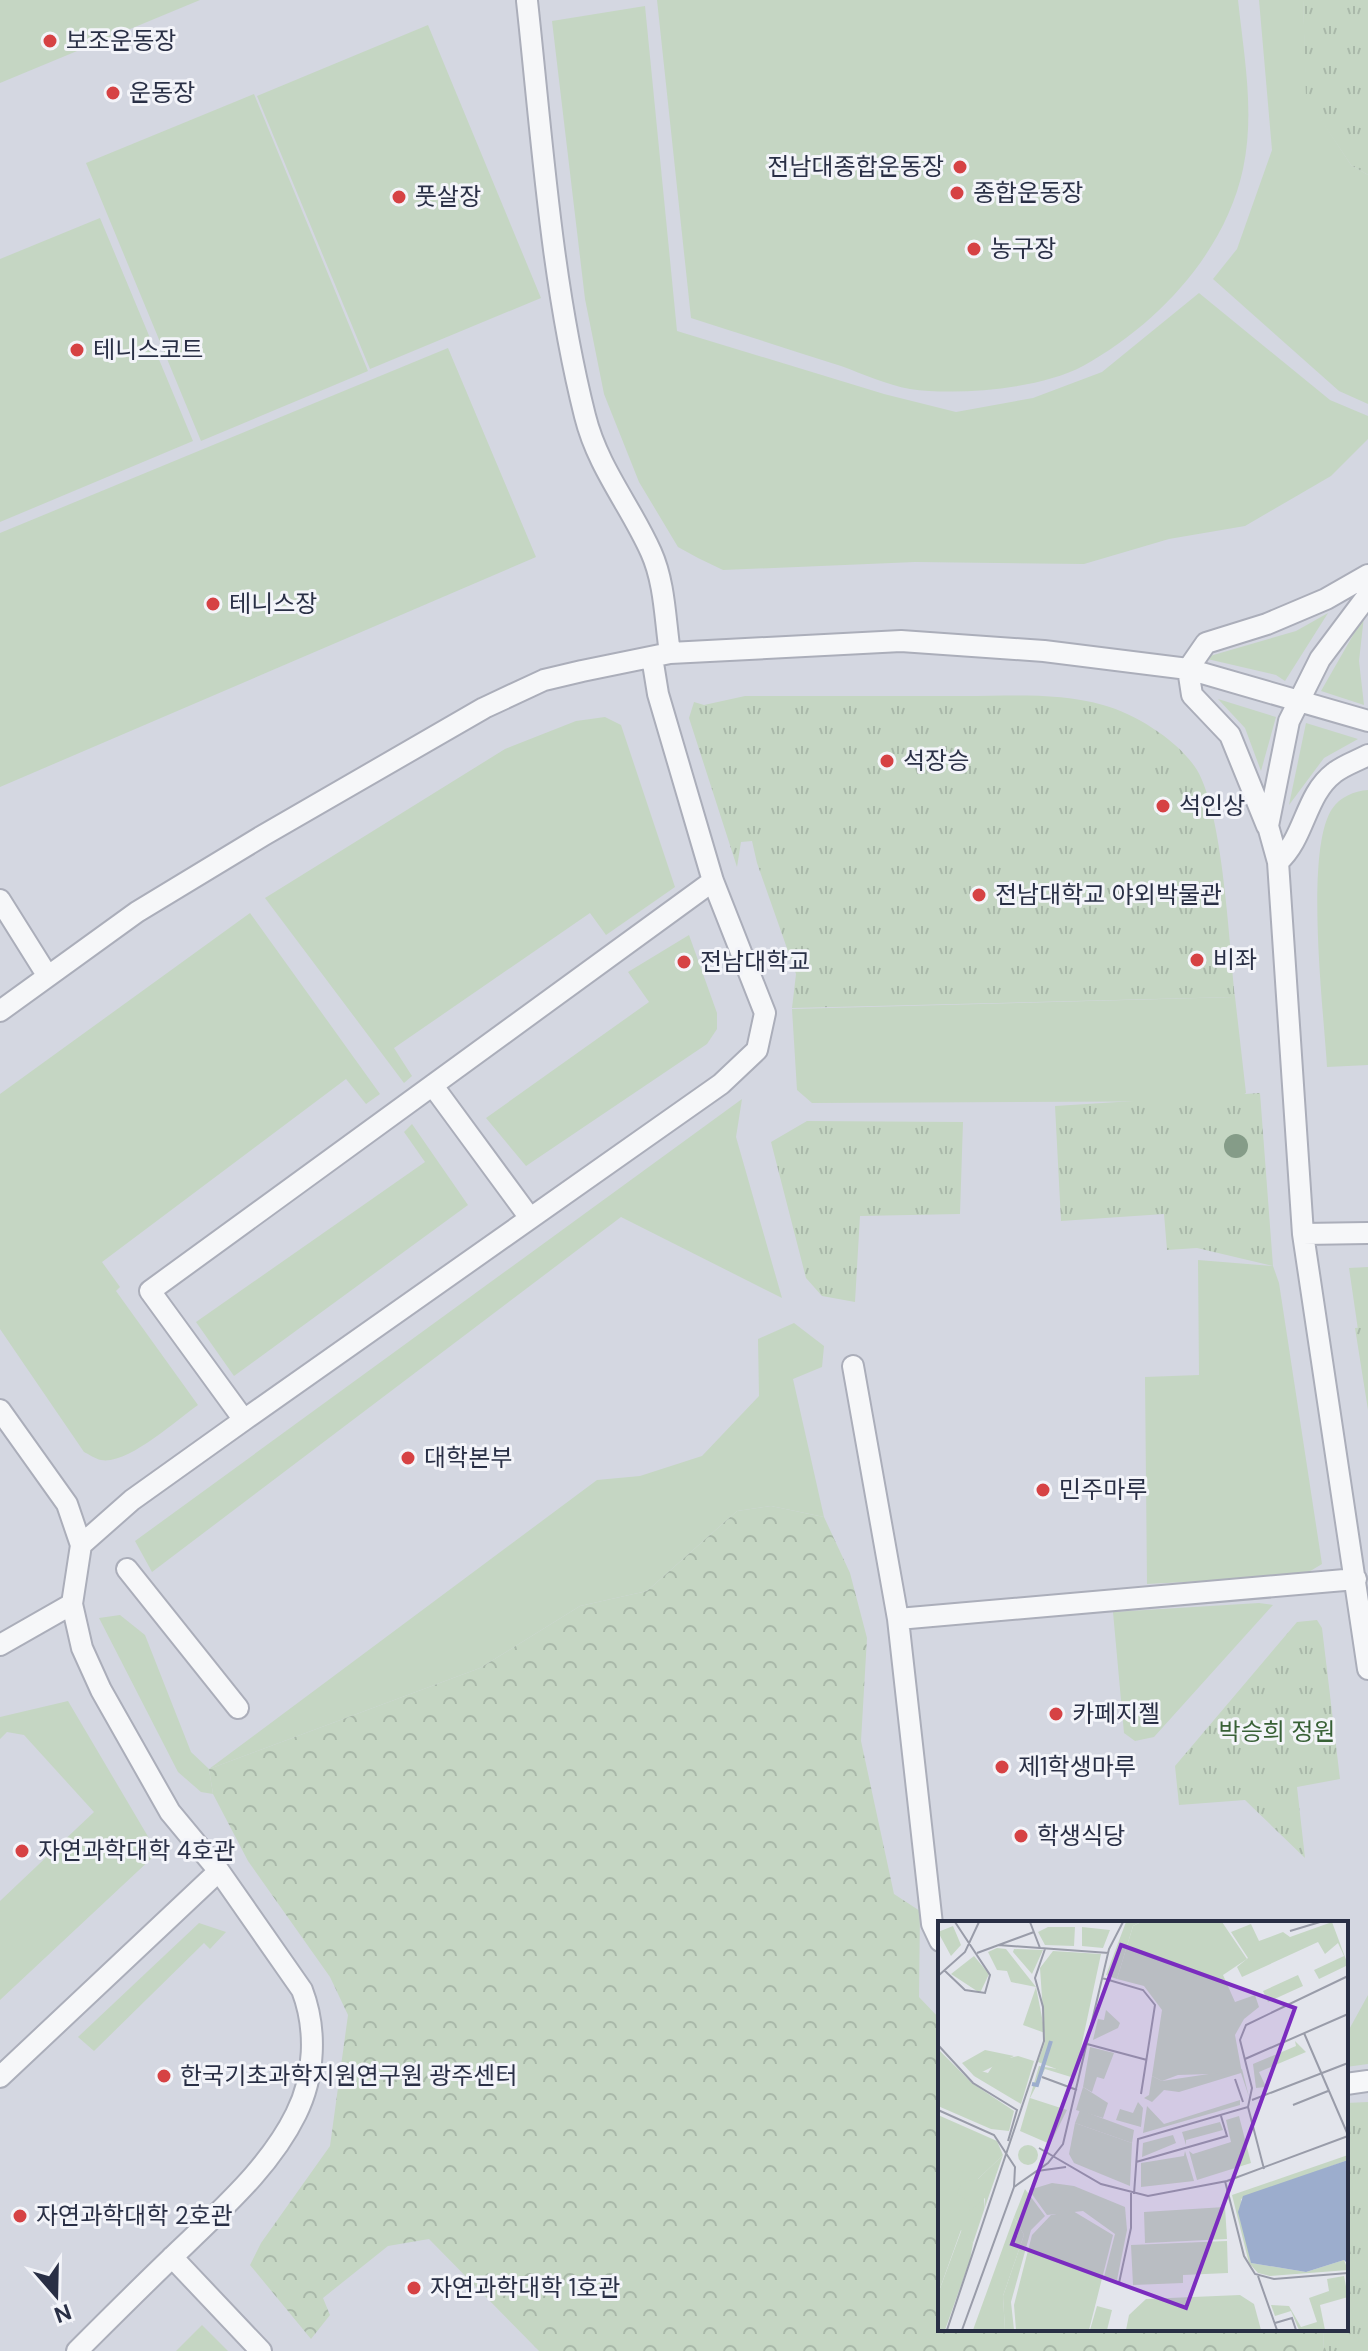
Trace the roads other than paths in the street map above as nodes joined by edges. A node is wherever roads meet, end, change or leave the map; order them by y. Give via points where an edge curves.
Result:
1 (527, 1) edge
2 (1368, 575) edge
3 (1368, 596) edge
4 (661, 655) junction
5 (1188, 669) junction
6 (1300, 700) junction
7 (1368, 721) edge
8 (1368, 755) edge
9 (1268, 826) junction
10 (1278, 862) junction
11 (713, 881) junction
12 (0, 900) edge
13 (47, 975) junction
14 (0, 1011) edge
15 (433, 1086) junction
16 (530, 1218) junction
17 (1368, 1233) edge
18 (1303, 1234) junction
19 (853, 1366) dead end
20 (0, 1410) edge
21 (244, 1420) junction
22 (81, 1545) junction
23 (127, 1569) dead end
24 (1356, 1579) junction
25 (72, 1604) junction
26 (898, 1619) junction
27 (0, 1645) edge
28 (1368, 1669) edge
29 (238, 1708) dead end
30 (219, 1871) junction
31 (938, 1937) edge
32 (0, 2077) edge
33 (1368, 2081) edge
34 (1348, 2084) edge
35 (172, 2257) junction
36 (77, 2351) edge
37 (261, 2351) edge

1 - 4 lane via 555,248 585,416 606,475 653,555 661,585
2 - 5 lane via 1267,624 1206,643
3 - 6 lane via 1320,659
4 - 5 lane via 901,641
4 - 11 lane via 658,694
4 - 13 lane via 544,680 484,708 137,912
5 - 6 lane
5 - 9 lane via 1192,695 1230,735
6 - 7 lane
6 - 9 lane via 1289,721
8 - 10 lane via 1334,773 1312,804 1293,849
9 - 10 lane
10 - 18 lane
11 - 15 lane
11 - 16 lane via 765,1013 757,1050 721,1084
12 - 13 lane
13 - 14 lane
15 - 16 lane
15 - 21 lane via 150,1291
16 - 21 lane
17 - 18 lane
18 - 24 lane
19 - 26 lane
20 - 22 lane via 67,1504
21 - 22 lane via 132,1500
22 - 25 lane
23 - 29 lane
24 - 26 lane
24 - 28 lane
25 - 27 lane
25 - 30 lane via 82,1648 143,1766 170,1812
26 - 31 lane via 932,1924
30 - 32 lane
30 - 35 lane via 302,1990 310,2012 310,2070 297,2113 272,2151 239,2192
33 - 34 lane
35 - 36 lane
35 - 37 lane

